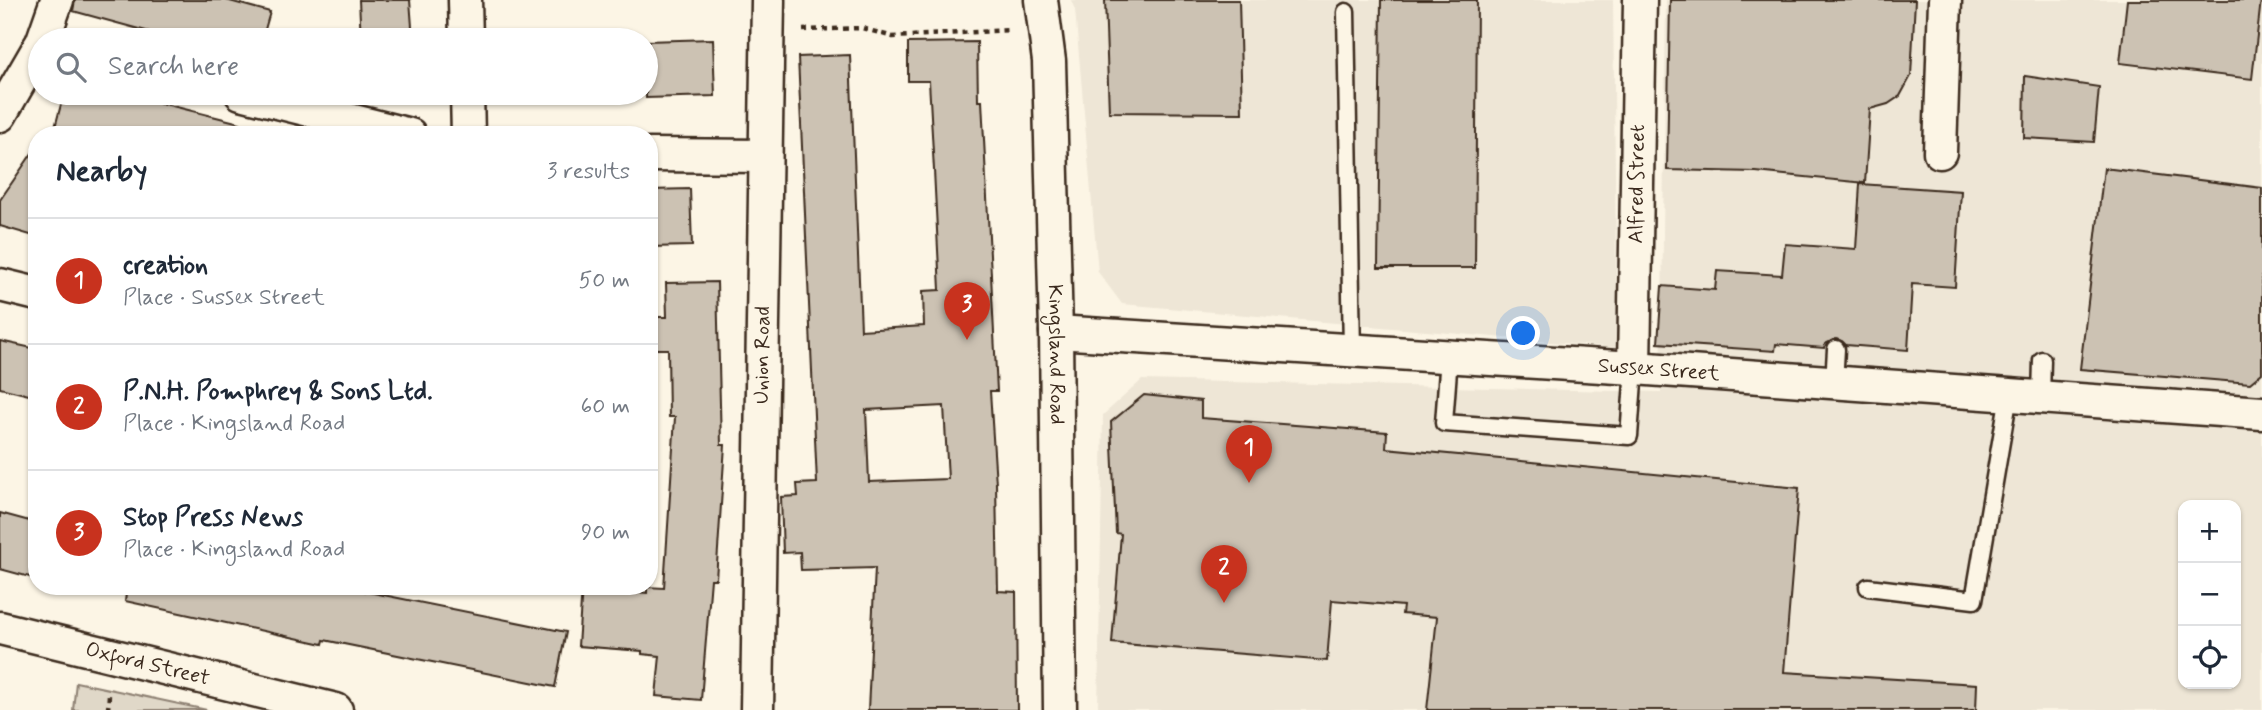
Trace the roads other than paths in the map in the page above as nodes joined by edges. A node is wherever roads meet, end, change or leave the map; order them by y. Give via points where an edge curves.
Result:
1 (57, 0) edge
2 (465, 0) edge
3 (768, 0) edge
4 (1640, 0) edge
5 (1945, 0) edge
6 (1346, 12) dead end
7 (1044, 13) edge
8 (47, 28) edge
9 (466, 28) edge
10 (28, 67) edge
11 (289, 105) edge
12 (467, 105) edge
13 (0, 115) edge
14 (374, 126) edge
15 (468, 126) edge
16 (1940, 152) dead end
17 (658, 155) edge
18 (765, 156) junction
19 (0, 285) edge
20 (28, 292) edge
21 (1056, 332) junction
22 (1836, 349) dead end
23 (1352, 351) junction
24 (1449, 356) junction
25 (2042, 360) dead end
26 (1634, 368) junction
27 (1834, 383) junction
28 (2009, 395) junction
29 (2041, 397) junction
30 (2262, 412) edge
31 (1868, 587) dead end
32 (0, 628) edge
33 (336, 710) edge
34 (757, 710) edge
35 (1060, 710) edge

1 - 8 street
2 - 9 street
3 - 18 street, Union Road
4 - 26 street, Alfred Street
5 - 16 street
6 - 23 lane
7 - 21 street, Kingsland Road
10 - 13 street
11 - 14 street
12 - 15 street
17 - 18 street
18 - 34 street, Union Road
19 - 20 street
21 - 23 street, Sussex Street
21 - 35 street, Kingsland Road
22 - 27 lane
23 - 24 street, Sussex Street
24 - 26 street, Sussex Street
24 - 26 lane via 1444,423 1629,436
25 - 29 lane
26 - 27 street, Sussex Street
27 - 28 street, Sussex Street
28 - 29 street, Sussex Street
28 - 31 lane via 1974,600
29 - 30 street, Sussex Street
32 - 33 street, Oxford Street

